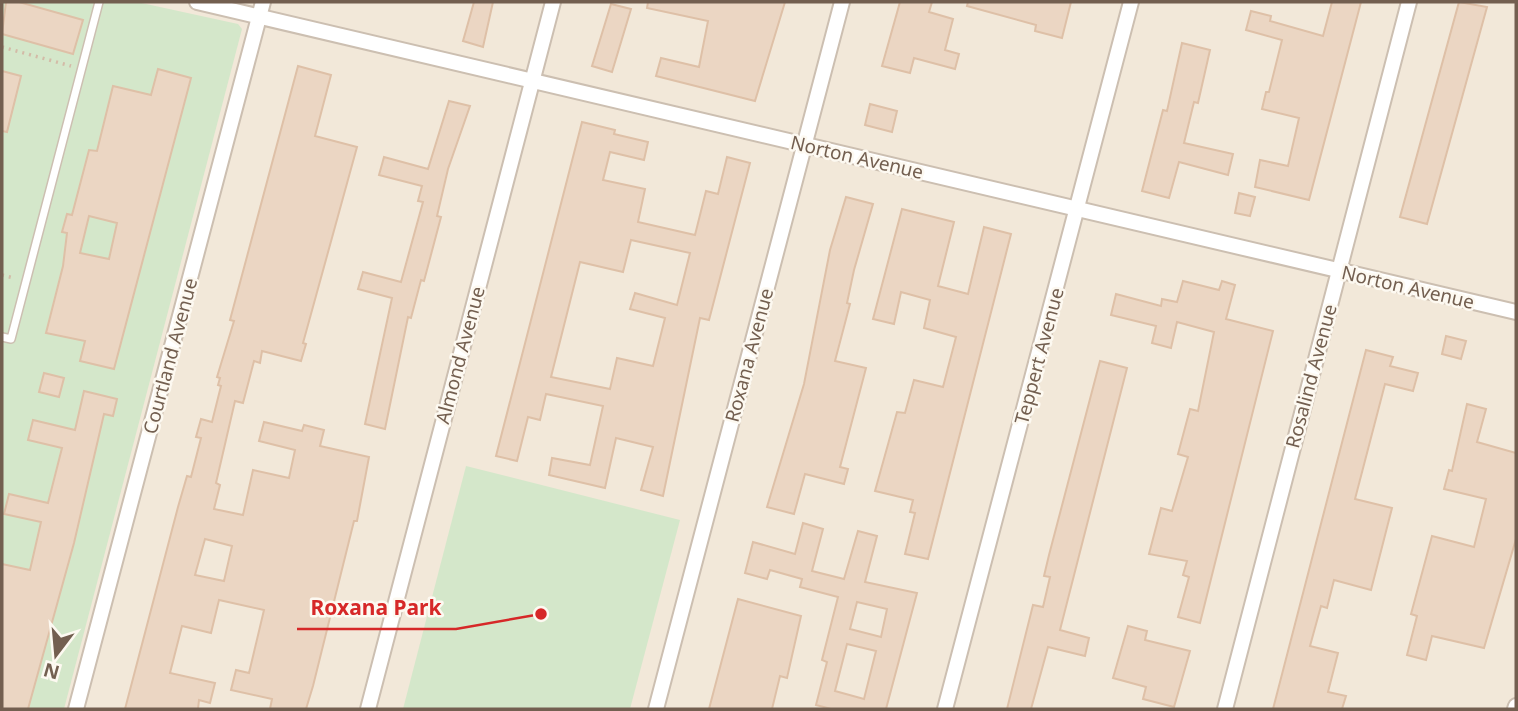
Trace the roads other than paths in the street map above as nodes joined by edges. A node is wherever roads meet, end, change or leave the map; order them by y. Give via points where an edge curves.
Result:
1 (99, 2) edge
2 (197, 2) edge
3 (263, 2) edge
4 (553, 2) edge
5 (842, 2) edge
6 (1131, 2) edge
7 (1409, 2) edge
8 (260, 17) junction
9 (532, 80) junction
10 (804, 144) junction
11 (1077, 210) junction
12 (1339, 270) junction
13 (1516, 312) edge
14 (2, 337) edge
15 (76, 709) edge
16 (368, 709) edge
17 (656, 709) edge
18 (945, 709) edge
19 (1225, 709) edge

1 - 14 lane via 11,339
2 - 8 street, Norton Avenue
3 - 8 street, Courtland Avenue
4 - 9 street, Almond Avenue
5 - 10 street, Roxana Avenue
6 - 11 street, Teppert Avenue
7 - 12 street, Rosalind Avenue
8 - 9 street, Norton Avenue
8 - 15 street, Courtland Avenue
9 - 10 street, Norton Avenue
9 - 16 street, Almond Avenue
10 - 11 street, Norton Avenue
10 - 17 street, Roxana Avenue
11 - 12 street, Norton Avenue
11 - 18 street, Teppert Avenue
12 - 13 street, Norton Avenue
12 - 19 street, Rosalind Avenue

